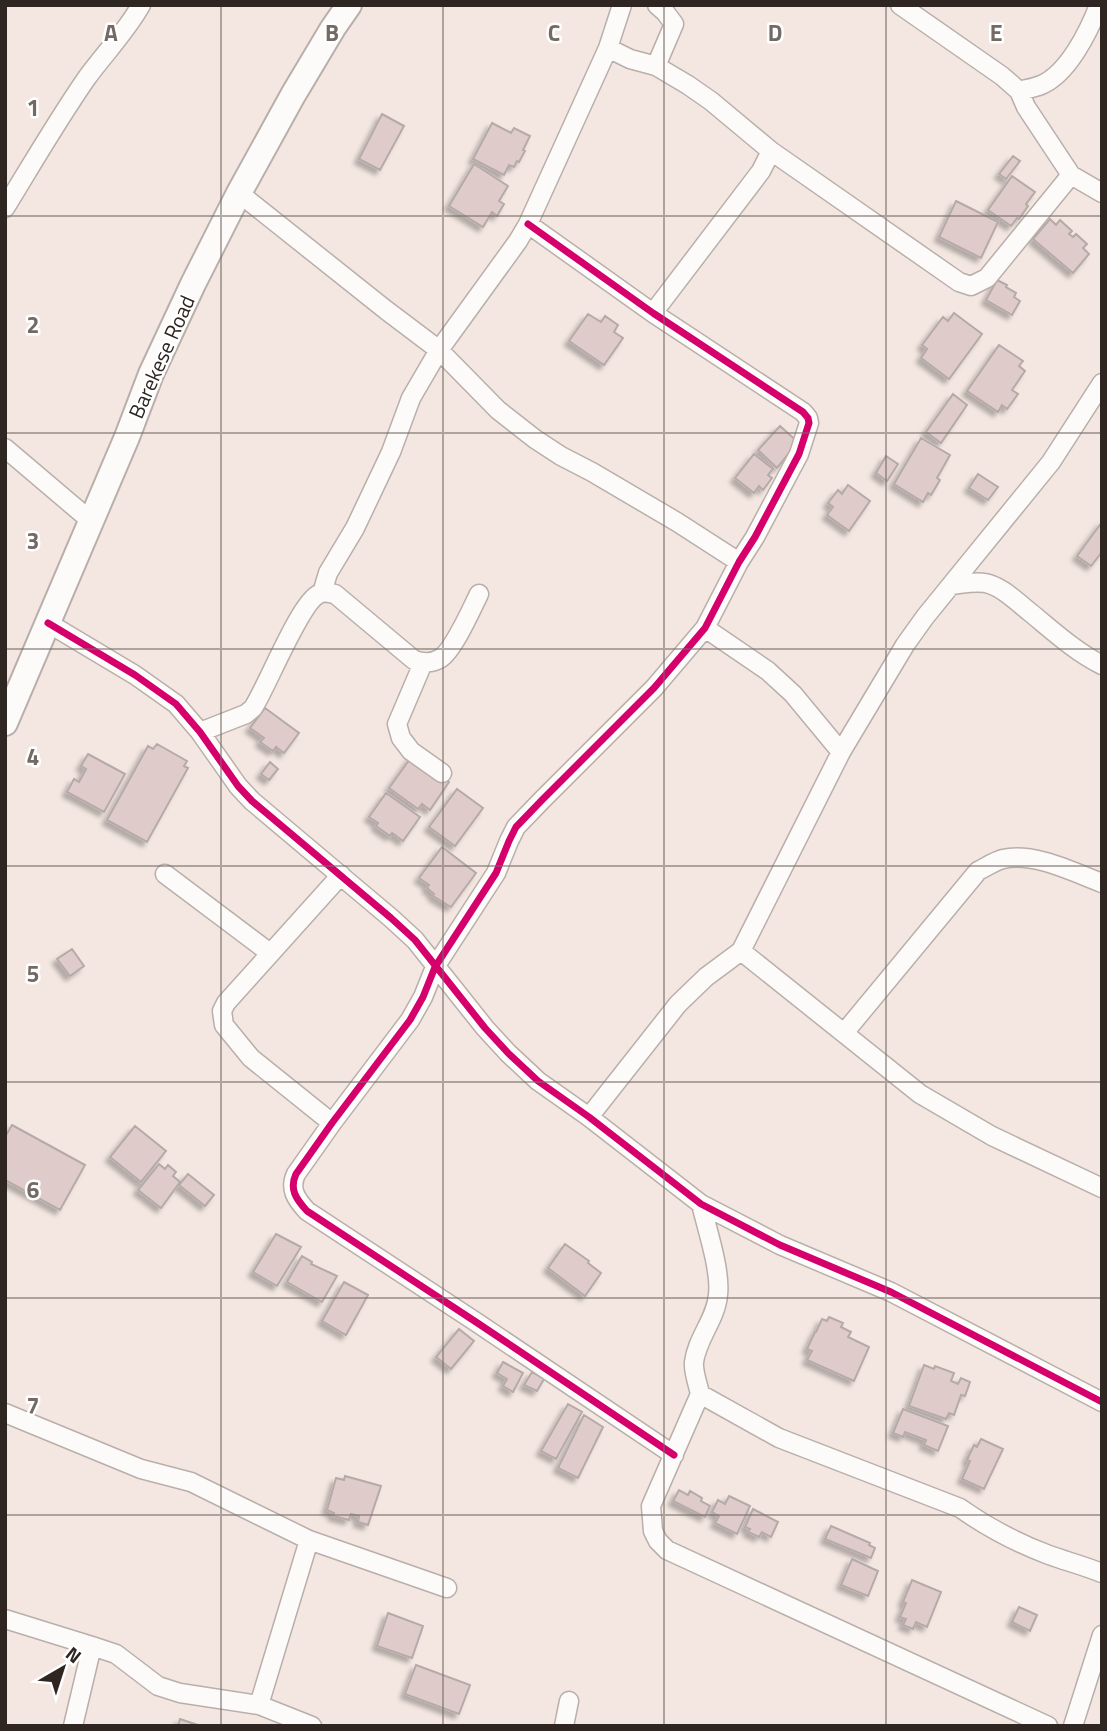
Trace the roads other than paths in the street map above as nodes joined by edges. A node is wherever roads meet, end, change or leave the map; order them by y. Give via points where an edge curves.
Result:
1 (141, 5) edge
2 (349, 5) edge
3 (622, 5) edge
4 (657, 5) edge
5 (900, 5) edge
6 (1098, 15) edge
7 (608, 48) junction
8 (656, 66) junction
9 (1019, 91) junction
10 (771, 151) junction
11 (1071, 175) junction
12 (239, 193) junction
13 (1102, 193) edge
14 (8, 198) edge
15 (528, 223) junction
16 (653, 313) junction
17 (439, 350) junction
18 (1102, 383) edge
19 (5, 448) edge
20 (91, 521) junction
21 (739, 562) junction
22 (952, 585) junction
23 (322, 593) junction
24 (479, 594) dead end
25 (48, 623) junction
26 (705, 628) junction
27 (423, 663) junction
28 (1102, 666) edge
29 (5, 723) edge
30 (200, 732) junction
31 (841, 752) junction
32 (442, 773) dead end
33 (165, 874) dead end
34 (341, 875) junction
35 (1102, 883) edge
36 (741, 951) junction
37 (270, 953) junction
38 (435, 967) junction
39 (844, 1033) junction
40 (589, 1117) junction
41 (332, 1123) junction
42 (1102, 1188) edge
43 (701, 1204) junction
44 (700, 1394) junction
45 (1102, 1402) edge
46 (5, 1413) edge
47 (674, 1455) junction
48 (309, 1540) junction
49 (1102, 1573) edge
50 (447, 1588) dead end
51 (5, 1619) edge
52 (1102, 1635) edge
53 (92, 1646) junction
54 (569, 1700) dead end
55 (259, 1704) junction
56 (74, 1726) edge
57 (313, 1726) edge
58 (564, 1726) edge
59 (1048, 1726) edge
60 (1073, 1726) edge

1 - 14 street
2 - 12 main road, Barekese Road
3 - 7 street
4 - 8 street via 674,23
5 - 9 street
6 - 9 street via 1058,74
7 - 8 street via 630,60
7 - 15 street
8 - 10 street via 711,101
9 - 11 street
10 - 11 street via 971,286 987,278
10 - 16 street
11 - 13 street
12 - 17 street
12 - 20 main road, Barekese Road via 151,374
15 - 16 street
15 - 17 street
16 - 21 street via 808,418 799,454
17 - 21 street via 498,410 535,439
17 - 23 street via 411,398 391,453
18 - 22 street via 1051,461
19 - 20 street
20 - 25 main road, Barekese Road
21 - 26 street
22 - 28 street via 994,586
22 - 31 street via 905,645
23 - 27 street via 335,594
23 - 30 street via 312,599 288,638 253,708
24 - 27 street via 450,649 442,658
25 - 29 main road, Barekese Road
25 - 30 street via 156,688
26 - 31 street via 768,671
26 - 38 street via 654,688 516,827 496,873
27 - 32 street via 397,724 411,751
30 - 34 street via 252,802
31 - 36 street
33 - 37 street
34 - 37 street
34 - 38 street via 415,940
35 - 39 street via 1025,857 1003,859 978,871
36 - 39 street
36 - 40 street via 678,1004
37 - 41 street via 226,1003 224,1025 251,1058
38 - 40 street via 508,1053
38 - 41 street via 410,1020
39 - 42 street via 920,1094 992,1136
40 - 43 street
41 - 47 street via 292,1182 307,1211
43 - 44 street via 718,1295 694,1360
43 - 45 street via 780,1245 891,1292
44 - 47 street
44 - 49 street via 779,1438 960,1508 1013,1539
46 - 48 street via 141,1469 191,1482
47 - 59 street via 651,1506 653,1531 667,1550
48 - 50 street
48 - 55 street
51 - 53 street
52 - 60 street
53 - 55 street via 116,1654 158,1686
53 - 56 street
54 - 58 street
55 - 57 street

